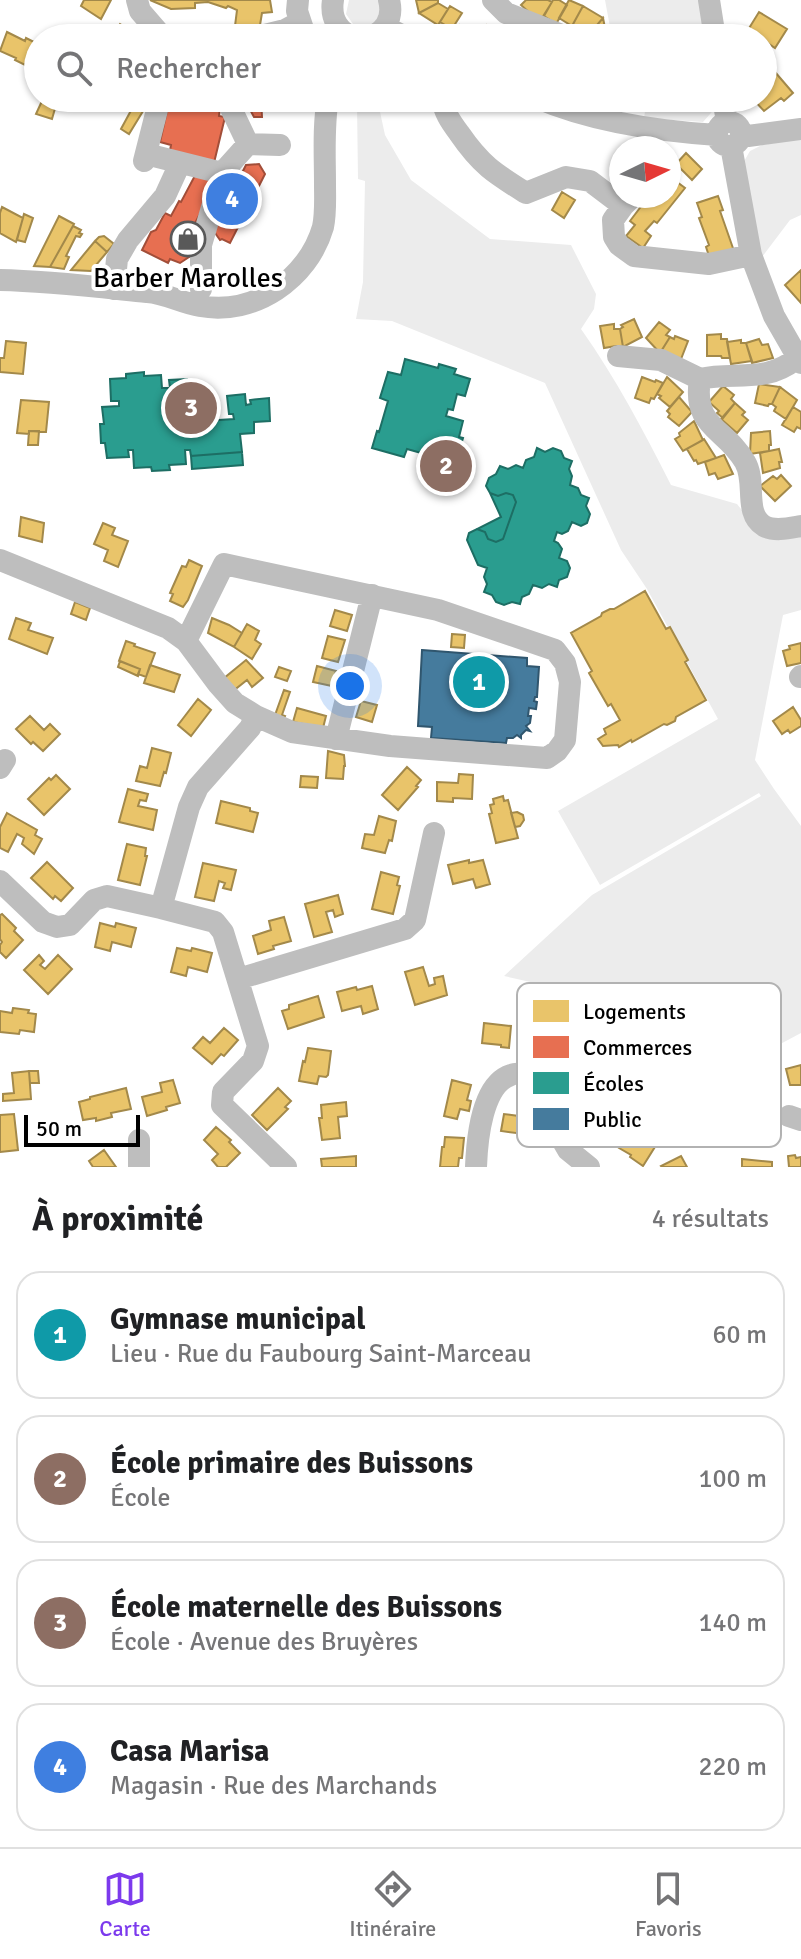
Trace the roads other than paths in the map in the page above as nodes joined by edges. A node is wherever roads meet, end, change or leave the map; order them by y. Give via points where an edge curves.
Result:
1 (137, 0) edge
2 (333, 0) edge
3 (389, 0) edge
4 (493, 0) edge
5 (709, 0) edge
6 (151, 24) edge
7 (336, 24) edge
8 (387, 24) edge
9 (534, 24) edge
10 (713, 24) edge
11 (156, 112) edge
12 (233, 112) edge
13 (327, 112) edge
14 (444, 112) edge
15 (581, 112) edge
16 (725, 112) edge
17 (801, 129) edge
18 (729, 135) junction
19 (657, 136) edge
20 (681, 138) edge
21 (248, 144) junction
22 (280, 145) dead end
23 (176, 172) dead end
24 (222, 173) junction
25 (609, 191) edge
26 (622, 208) edge
27 (751, 255) junction
28 (0, 280) edge
29 (114, 289) junction
30 (201, 289) dead end
31 (797, 351) edge
32 (618, 356) dead end
33 (700, 379) junction
34 (801, 526) edge
35 (0, 560) edge
36 (372, 595) junction
37 (186, 641) junction
38 (256, 716) junction
39 (336, 739) junction
40 (434, 833) dead end
41 (0, 881) edge
42 (161, 908) junction
43 (238, 979) junction
44 (517, 1073) edge
45 (139, 1140) dead end
46 (566, 1147) edge
47 (139, 1167) edge
48 (286, 1167) edge
49 (476, 1167) edge
50 (589, 1167) edge

1 - 6 street
2 - 7 street
3 - 8 street
4 - 9 street via 506,13
5 - 10 street
11 - 24 street via 145,158
12 - 21 street
13 - 29 street via 324,223 300,270 274,292 226,308
14 - 25 street via 473,154 526,193 566,177
15 - 19 street
16 - 18 street
17 - 18 street
18 - 20 street
18 - 27 street
21 - 22 street
21 - 24 street
23 - 29 street via 165,196 117,259
24 - 30 street via 201,245
26 - 27 street via 613,220 614,237 634,256 709,264
27 - 31 street via 774,316
28 - 29 street
31 - 33 street via 788,366 765,374
32 - 33 street via 661,360
33 - 34 street via 698,394 707,421 747,464 754,515 765,526
35 - 37 street via 168,628
36 - 37 street via 224,564
36 - 39 street
36 - 39 street via 438,610 555,650 570,682 565,740 547,758
37 - 38 street via 235,703
38 - 39 street via 292,732
38 - 42 street via 198,787
40 - 43 street via 415,920 405,929
41 - 42 street via 43,922 57,927 70,925 94,900 107,896
42 - 43 street via 215,922
43 - 48 street via 258,1046 253,1061 223,1092 222,1105
44 - 49 street via 492,1090
45 - 47 street
46 - 50 street

